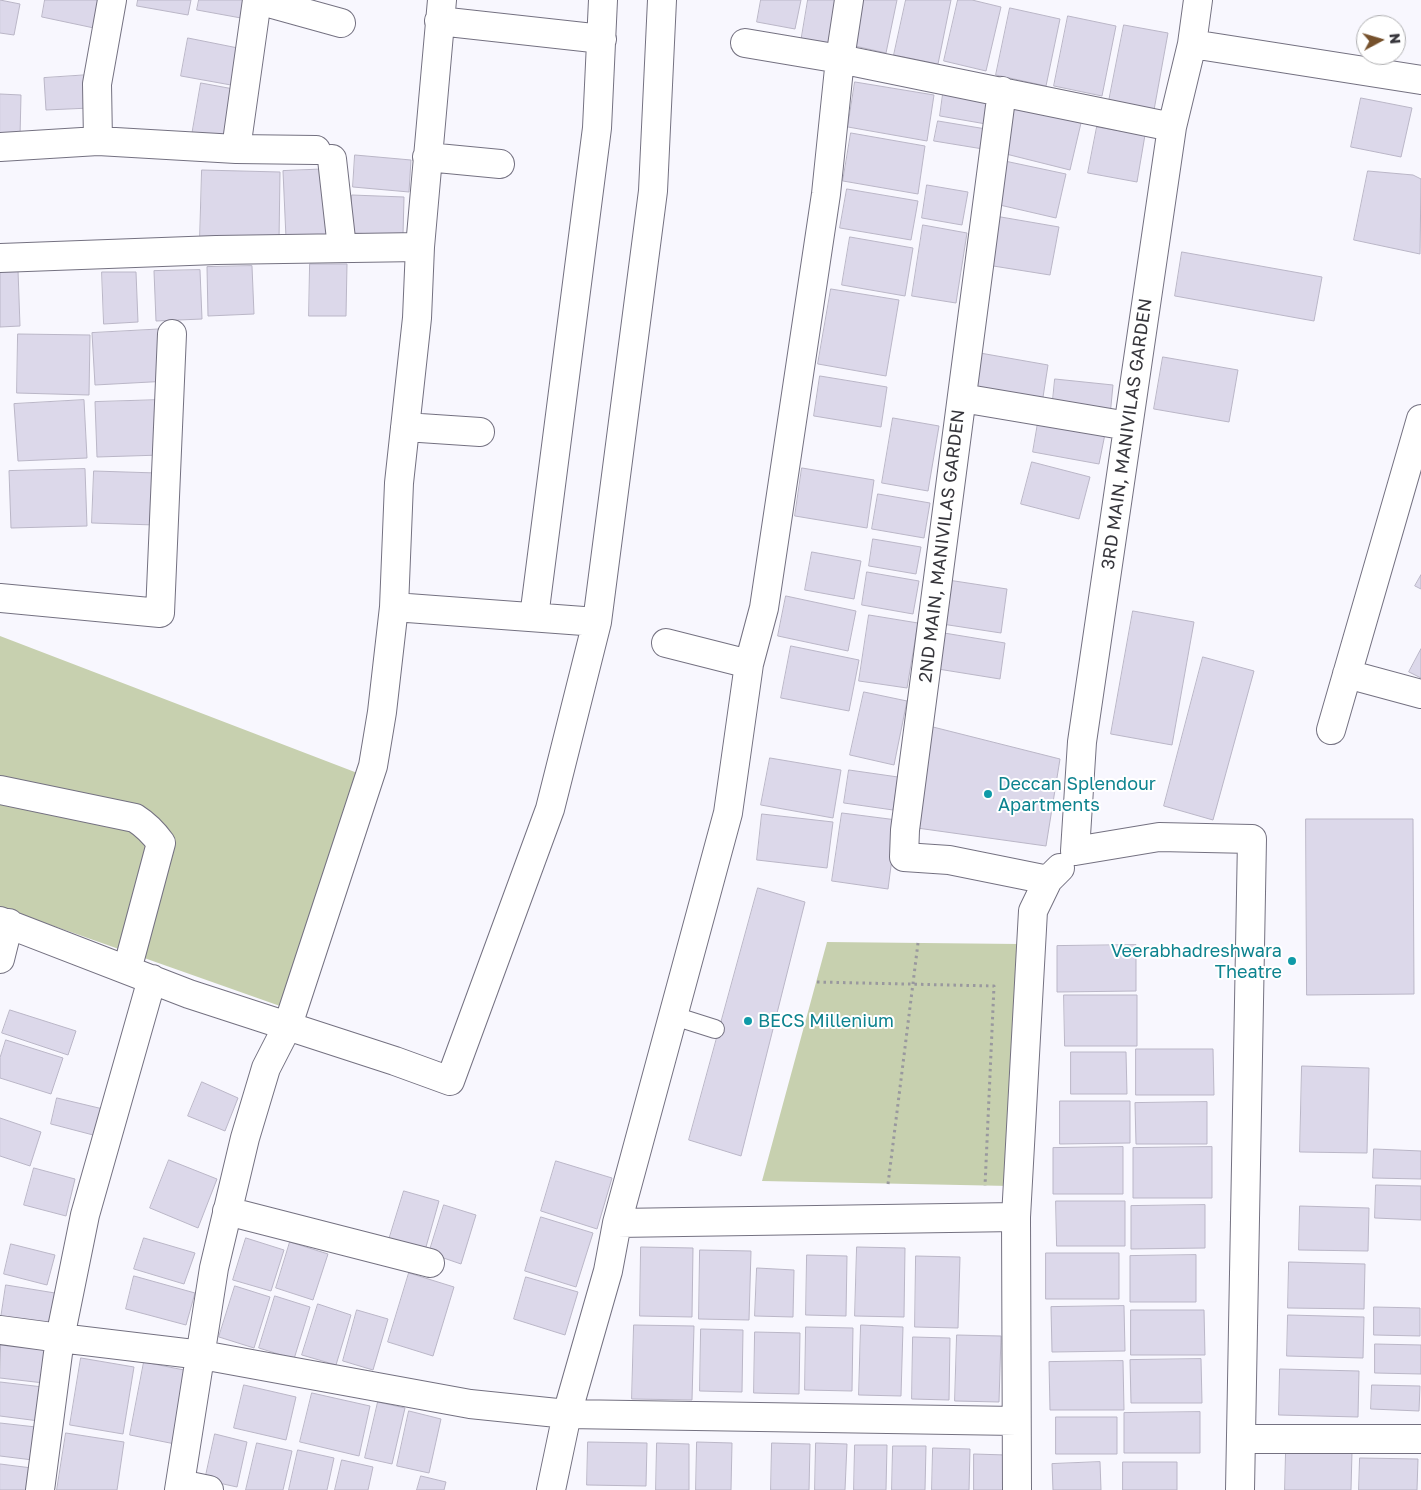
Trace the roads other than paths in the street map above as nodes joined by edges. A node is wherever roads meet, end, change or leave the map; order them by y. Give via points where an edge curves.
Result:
1 (112, 0) edge
2 (258, 0) edge
3 (603, 0) edge
4 (662, 0) edge
5 (849, 0) edge
6 (1198, 0) edge
7 (441, 10) edge
8 (341, 23) dead end
9 (602, 39) junction
10 (745, 43) dead end
11 (1192, 44) junction
12 (840, 59) junction
13 (1421, 80) edge
14 (1002, 91) junction
15 (1172, 127) junction
16 (98, 141) junction
17 (0, 147) edge
18 (236, 149) junction
19 (428, 157) junction
20 (500, 164) dead end
21 (420, 247) junction
22 (342, 248) junction
23 (0, 258) edge
24 (172, 334) dead end
25 (962, 398) junction
26 (1421, 419) edge
27 (1128, 426) junction
28 (405, 427) junction
29 (480, 432) dead end
30 (0, 598) edge
31 (394, 607) junction
32 (534, 616) junction
33 (597, 622) junction
34 (666, 643) dead end
35 (749, 664) junction
36 (1347, 674) junction
37 (1421, 694) edge
38 (1330, 730) dead end
39 (0, 790) edge
40 (1075, 851) junction
41 (1048, 880) junction
42 (5, 922) edge
43 (0, 959) edge
44 (128, 970) junction
45 (152, 979) junction
46 (674, 1016) junction
47 (288, 1025) junction
48 (715, 1029) dead end
49 (227, 1211) junction
50 (1016, 1217) junction
51 (617, 1223) junction
52 (430, 1263) dead end
53 (0, 1330) edge
54 (60, 1338) junction
55 (202, 1355) junction
56 (567, 1414) junction
57 (1016, 1420) junction
58 (1241, 1439) junction
59 (1421, 1439) edge
60 (180, 1487) edge
61 (40, 1490) edge
62 (209, 1490) edge
63 (552, 1490) edge
64 (1017, 1490) edge
65 (1240, 1490) edge

1 - 16 street via 96,84
2 - 8 street
2 - 18 street
3 - 9 street
4 - 33 street via 653,191
5 - 12 street
6 - 11 street, 3RD MAIN, MANIVILAS GARDEN
7 - 9 street
7 - 19 street
9 - 32 street via 597,128
10 - 12 street
11 - 13 street
11 - 15 street, 3RD MAIN, MANIVILAS GARDEN
12 - 14 street
12 - 35 street via 826,194 764,608
14 - 15 street
14 - 25 street, 2ND MAIN, MANIVILAS GARDEN
15 - 27 street, 3RD MAIN, MANIVILAS GARDEN
16 - 17 street
16 - 18 street
18 - 22 street via 324,155
19 - 20 street
19 - 21 street
21 - 22 street
21 - 28 street
22 - 23 street
24 - 30 street via 160,613
25 - 27 street
25 - 41 street, 2ND MAIN, MANIVILAS GARDEN via 904,857 949,860
26 - 36 street
27 - 40 street, 3RD MAIN, MANIVILAS GARDEN via 1082,742
28 - 29 street
28 - 31 street via 398,483
31 - 32 street
31 - 47 street via 373,766
32 - 33 street
33 - 47 street via 550,810 450,1082
34 - 35 street
35 - 46 street via 728,813
36 - 37 street
36 - 38 street
39 - 44 street via 135,818 148,826 161,843
40 - 41 street
40 - 58 street via 1159,837 1252,839
41 - 50 street via 1033,910
42 - 43 street
42 - 44 street
44 - 45 street
45 - 47 street
45 - 54 street via 85,1215
46 - 48 lane
46 - 51 street
47 - 49 street via 266,1068
49 - 52 street
49 - 55 street via 214,1268
50 - 51 street
50 - 57 street
51 - 56 street via 608,1271
53 - 54 street
54 - 55 street
54 - 61 street
55 - 56 street via 470,1404
55 - 60 street
56 - 57 street
56 - 63 street
57 - 64 street
58 - 59 street
58 - 65 street
60 - 62 street

